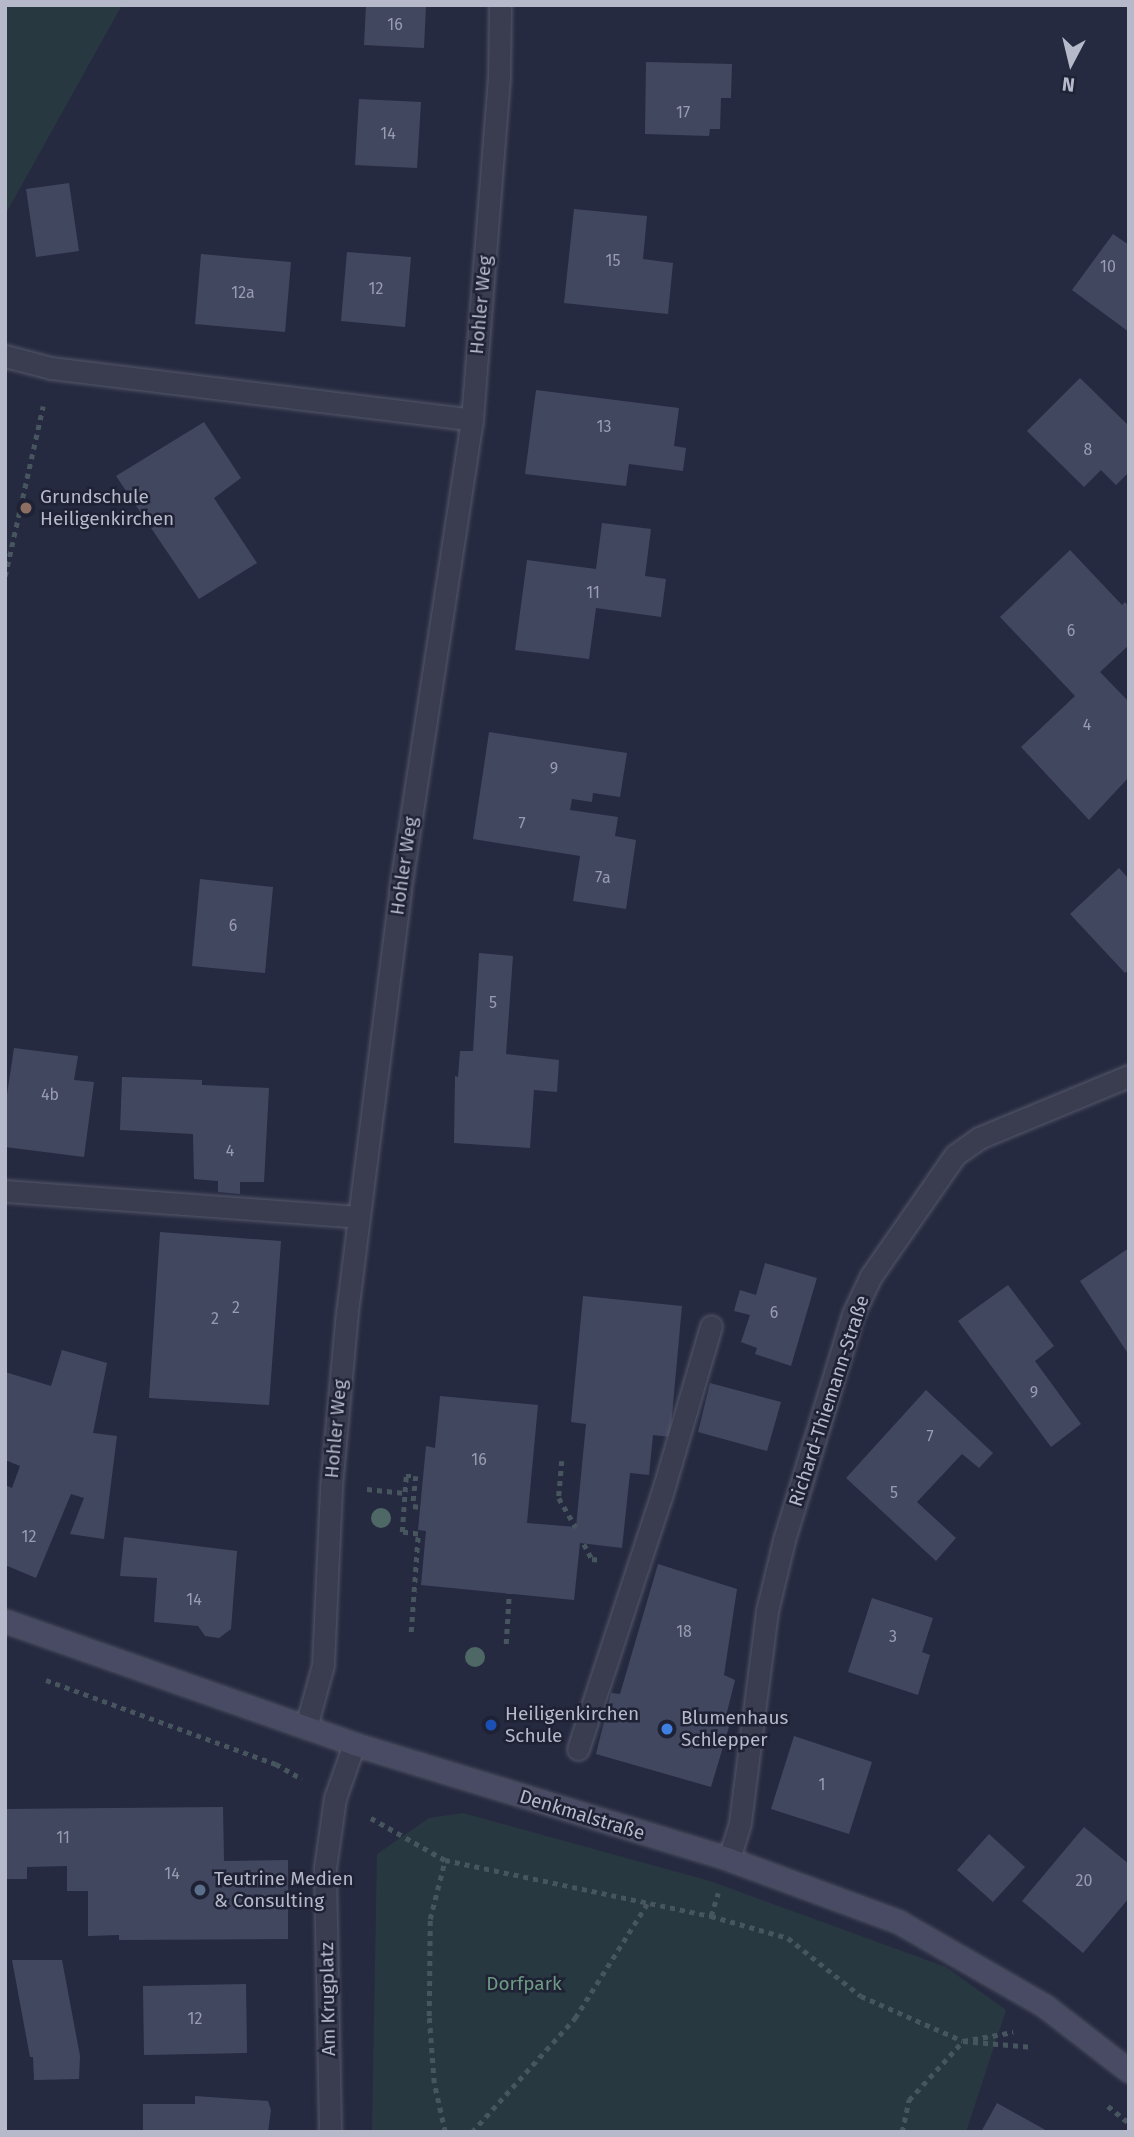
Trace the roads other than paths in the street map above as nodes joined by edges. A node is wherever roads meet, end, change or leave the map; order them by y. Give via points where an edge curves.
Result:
1 (500, 5) edge
2 (5, 356) edge
3 (472, 420) junction
4 (1129, 1076) edge
5 (6, 1191) edge
6 (358, 1217) junction
7 (711, 1326) dead end
8 (5, 1621) edge
9 (306, 1727) junction
10 (354, 1744) junction
11 (578, 1749) dead end
12 (729, 1859) junction
13 (1129, 2071) edge
14 (330, 2132) edge

1 - 3 street, Hohler Weg via 499,78
2 - 3 street via 51,368
3 - 6 street, Hohler Weg via 400,890
4 - 12 street, Richard-Thiemann-Straße via 979,1138 955,1155 871,1276 853,1314 784,1540 767,1611 740,1822
5 - 6 street
6 - 9 street, Hohler Weg via 331,1488 323,1665
7 - 11 street via 661,1497
8 - 9 main road, Denkmalstraße
9 - 10 main road, Denkmalstraße
10 - 12 main road, Denkmalstraße
10 - 14 street, Am Krugplatz via 335,1798 325,1868
12 - 13 main road, Denkmalstraße via 899,1922 1045,2006

